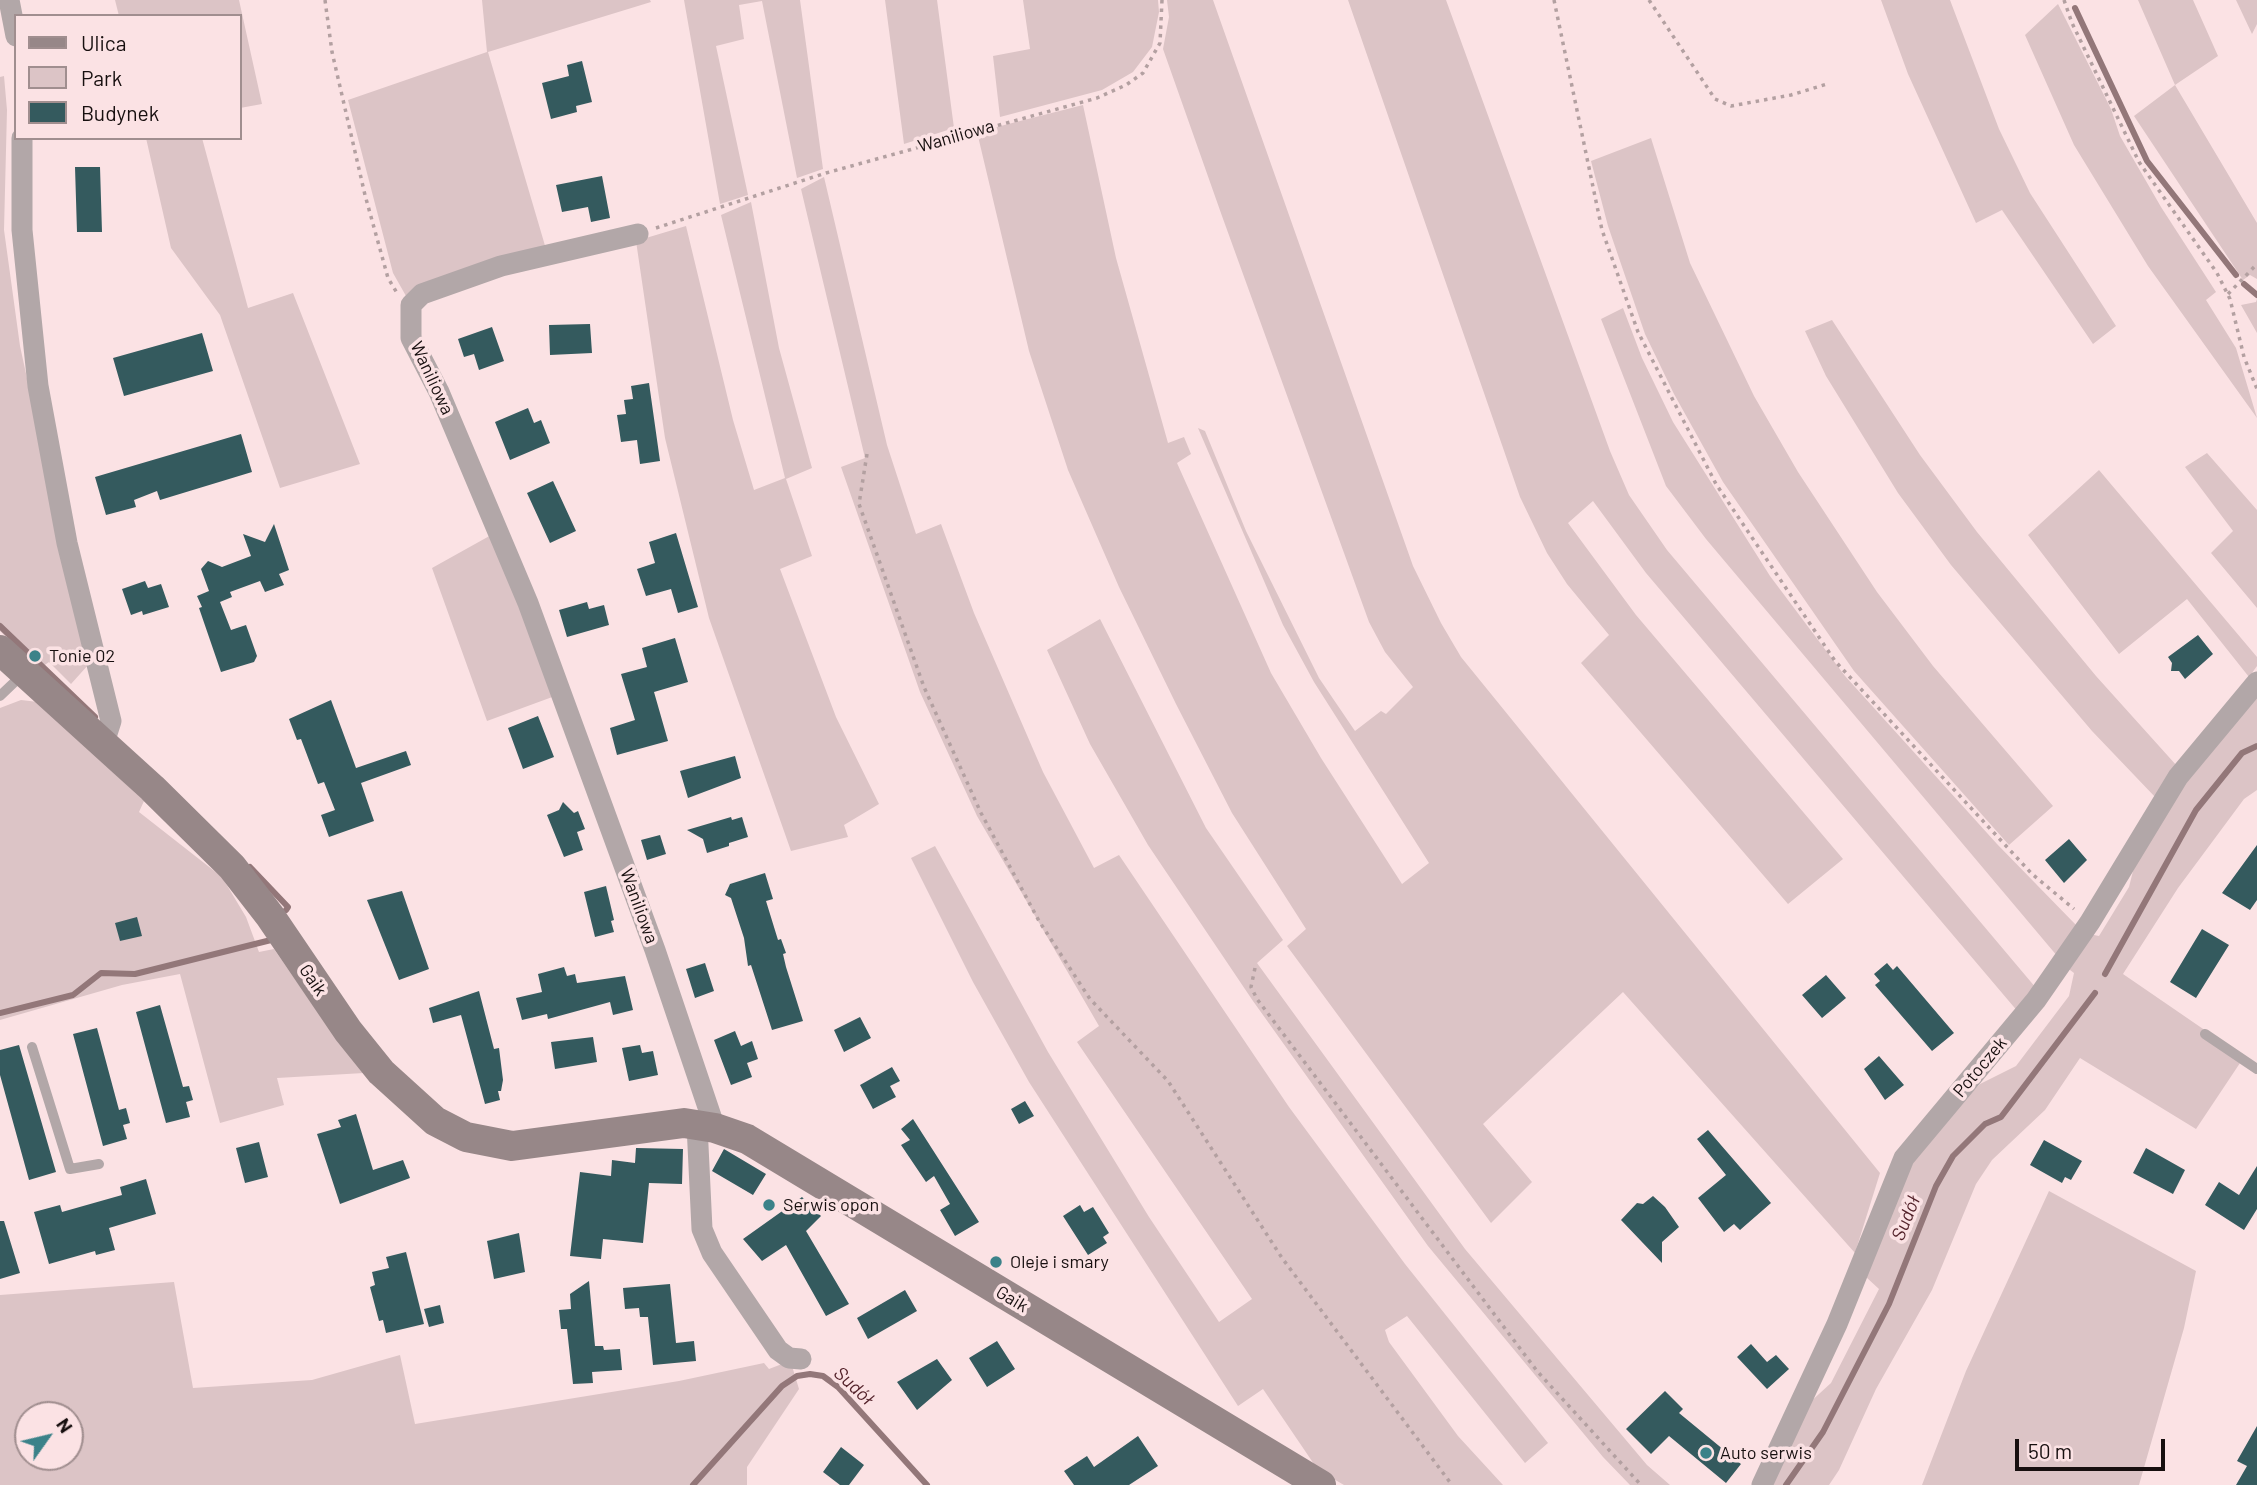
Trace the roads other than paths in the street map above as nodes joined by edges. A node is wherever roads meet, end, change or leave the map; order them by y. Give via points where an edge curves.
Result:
1 (9, 0) edge
2 (14, 26) edge
3 (22, 140) edge
4 (638, 234) road end
5 (0, 650) edge
6 (24, 673) junction
7 (2257, 682) edge
8 (0, 696) edge
9 (103, 746) junction
10 (2206, 1034) dead end
11 (32, 1047) dead end
12 (2257, 1069) edge
13 (706, 1126) junction
14 (99, 1164) dead end
15 (801, 1359) dead end
16 (1321, 1485) edge
17 (1762, 1485) edge

1 - 2 street
3 - 9 street via 22,230 38,386 67,543 111,721
4 - 13 street, Waniliowa via 501,266 422,294 411,305 411,338 439,392 528,603 655,950
5 - 6 street, Gaik
6 - 8 lane
6 - 9 street, Gaik
7 - 17 street, Potoczek via 2178,777 2090,922 2036,1000 1904,1158 1837,1324
9 - 13 street, Gaik via 232,867 348,1031 381,1072 435,1121 466,1138 512,1146 667,1123
10 - 12 lane
11 - 14 lane via 69,1169
13 - 15 street via 702,1229 712,1253 778,1350
13 - 16 street, Gaik via 747,1139

